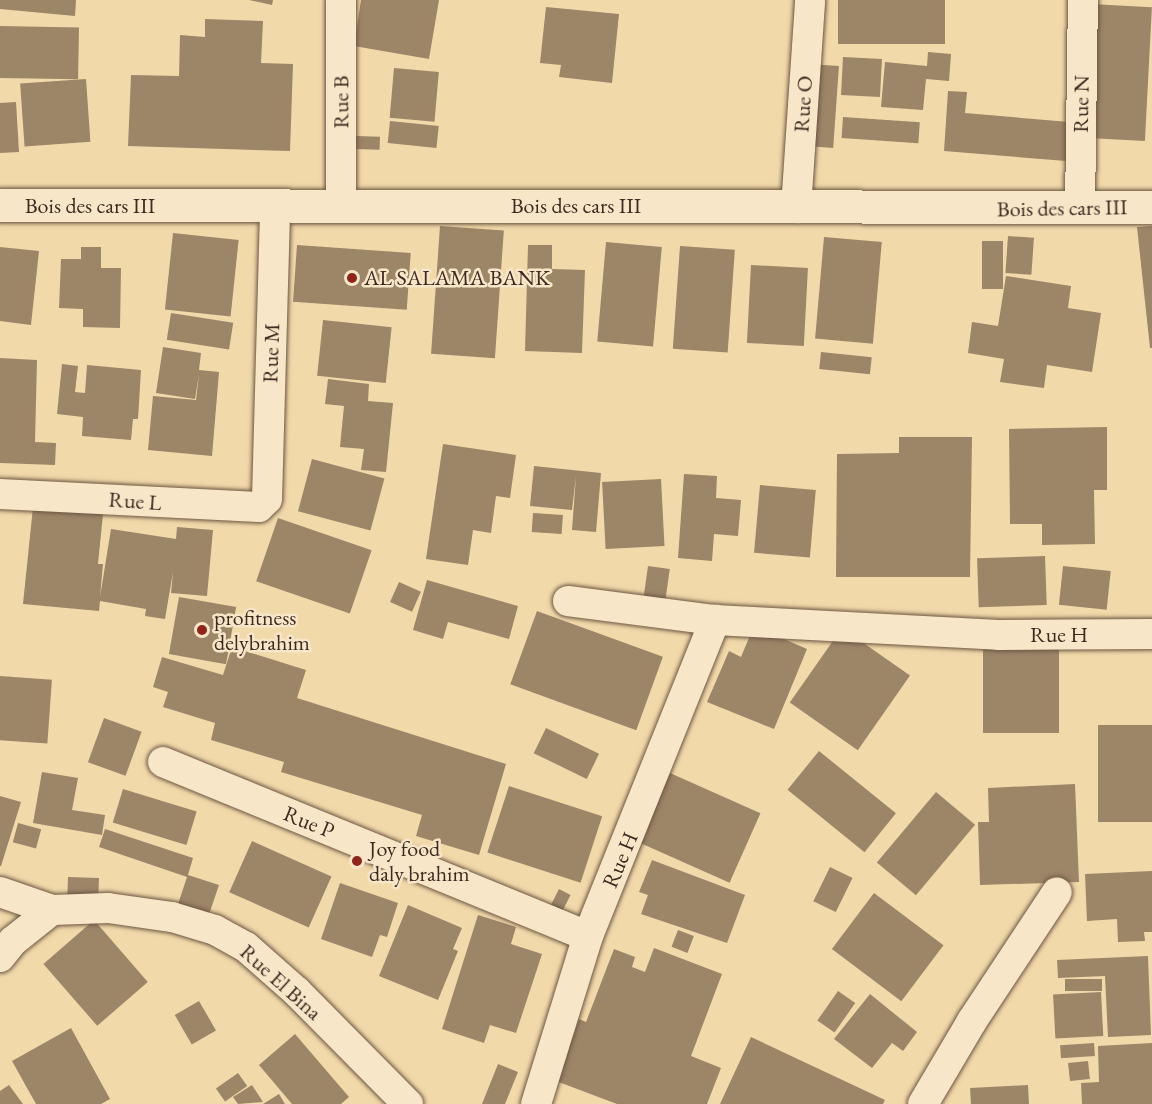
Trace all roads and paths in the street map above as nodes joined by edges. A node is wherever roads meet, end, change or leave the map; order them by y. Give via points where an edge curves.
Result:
1 (341, 0) edge
2 (810, 0) edge
3 (1083, 0) edge
4 (341, 204) junction
5 (0, 205) edge
6 (274, 206) junction
7 (1152, 207) edge
8 (796, 208) junction
9 (1080, 209) junction
10 (0, 494) edge
11 (267, 499) joint
12 (568, 601) dead end
13 (714, 620) junction
14 (1152, 634) edge
15 (163, 762) dead end
16 (0, 892) edge
17 (1057, 892) dead end
18 (52, 910) junction
19 (588, 936) junction
20 (0, 957) edge
21 (408, 1104) edge
22 (536, 1104) edge
23 (923, 1104) edge

1 - 4 street, Rue B
2 - 8 street, Rue O
3 - 9 street, Rue N
4 - 6 street, Bois des cars III
4 - 8 street, Bois des cars III
5 - 6 street, Bois des cars III
6 - 11 street, Rue M
7 - 9 street, Bois des cars III
8 - 9 street, Bois des cars III
10 - 11 street, Rue L via 247,508 259,507
12 - 13 street, Rue H
13 - 14 street, Rue H via 999,635
13 - 19 street, Rue H
15 - 19 street, Rue P
16 - 18 street
17 - 23 street
18 - 20 street via 13,941
18 - 21 street, Rue El Bina via 108,908 172,916 215,930 246,947 297,992
19 - 22 street, Rue H

